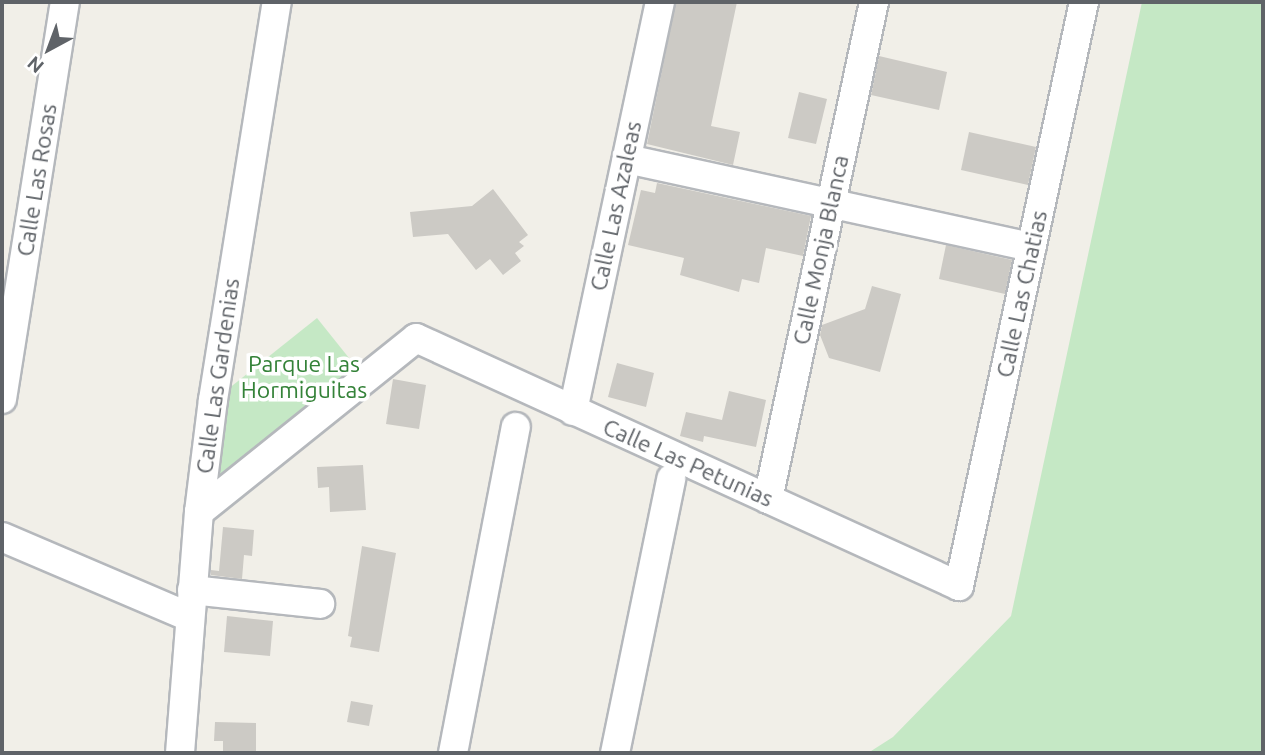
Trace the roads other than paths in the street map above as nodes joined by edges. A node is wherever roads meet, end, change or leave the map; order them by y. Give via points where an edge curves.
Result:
1 (65, 2) edge
2 (277, 2) edge
3 (660, 2) edge
4 (874, 2) edge
5 (1084, 2) edge
6 (626, 159) junction
7 (831, 204) junction
8 (1032, 247) junction
9 (2, 399) edge
10 (573, 411) junction
11 (516, 427) dead end
12 (671, 479) dead end
13 (768, 499) junction
14 (199, 512) junction
15 (2, 537) edge
16 (959, 586) joint
17 (191, 603) junction
18 (320, 604) dead end
19 (180, 753) edge
20 (453, 753) edge
21 (615, 753) edge

1 - 9 street, Calle Las Rosas
2 - 14 street, Calle Las Gardenias
3 - 6 street, Calle Las Azaleas
4 - 7 street, Calle Monja Blanca
5 - 8 street, Calle Las Chatias
6 - 7 street
6 - 10 street, Calle Las Azaleas
7 - 8 street
7 - 13 street, Calle Monja Blanca
8 - 16 street, Calle Las Chatias
10 - 13 street, Calle Las Petunias
10 - 14 street, Calle Las Petunias via 416,338
11 - 20 street
12 - 21 street
13 - 16 street, Calle Las Petunias
14 - 17 street, Calle Las Gardenias
15 - 17 street
17 - 18 street
17 - 19 street, Calle Las Gardenias

